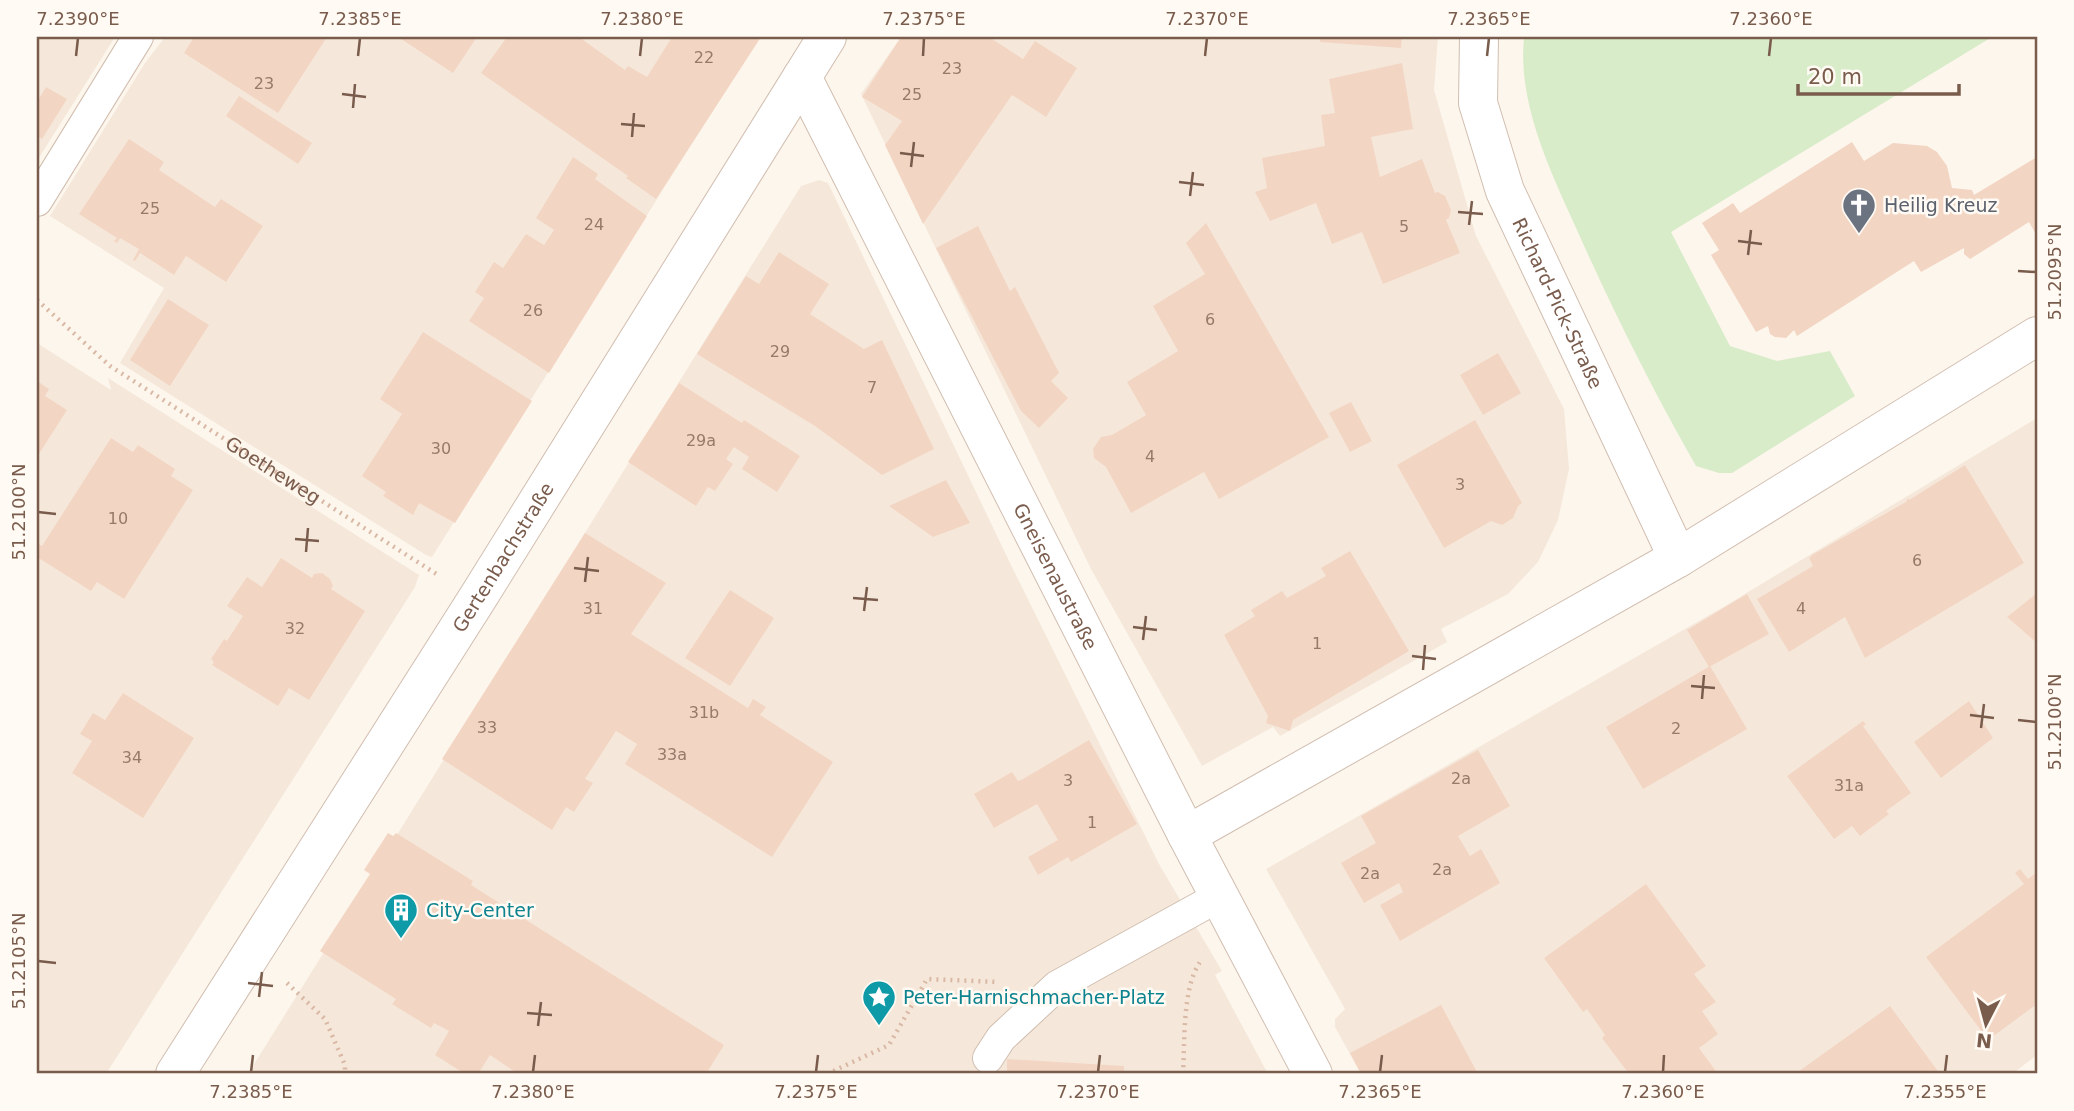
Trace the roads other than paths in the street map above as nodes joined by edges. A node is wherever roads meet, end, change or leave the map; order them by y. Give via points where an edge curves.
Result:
1 (138, 37) edge
2 (827, 37) edge
3 (1479, 37) edge
4 (802, 77) junction
5 (37, 201) edge
6 (2037, 336) edge
7 (1678, 558) junction
8 (1187, 835) junction
9 (1220, 896) junction
10 (988, 1058) dead end
11 (175, 1074) edge
12 (1313, 1074) edge

1 - 5 lane
2 - 4 street, Gertenbachstraße
3 - 7 street, Richard-Pick-Straße via 1478,103 1505,191
4 - 8 street, Gneisenaustraße
4 - 11 street, Gertenbachstraße
6 - 7 street
7 - 8 street
8 - 9 street, Gneisenaustraße
9 - 10 lane via 1057,986 1001,1038
9 - 12 street, Gneisenaustraße

